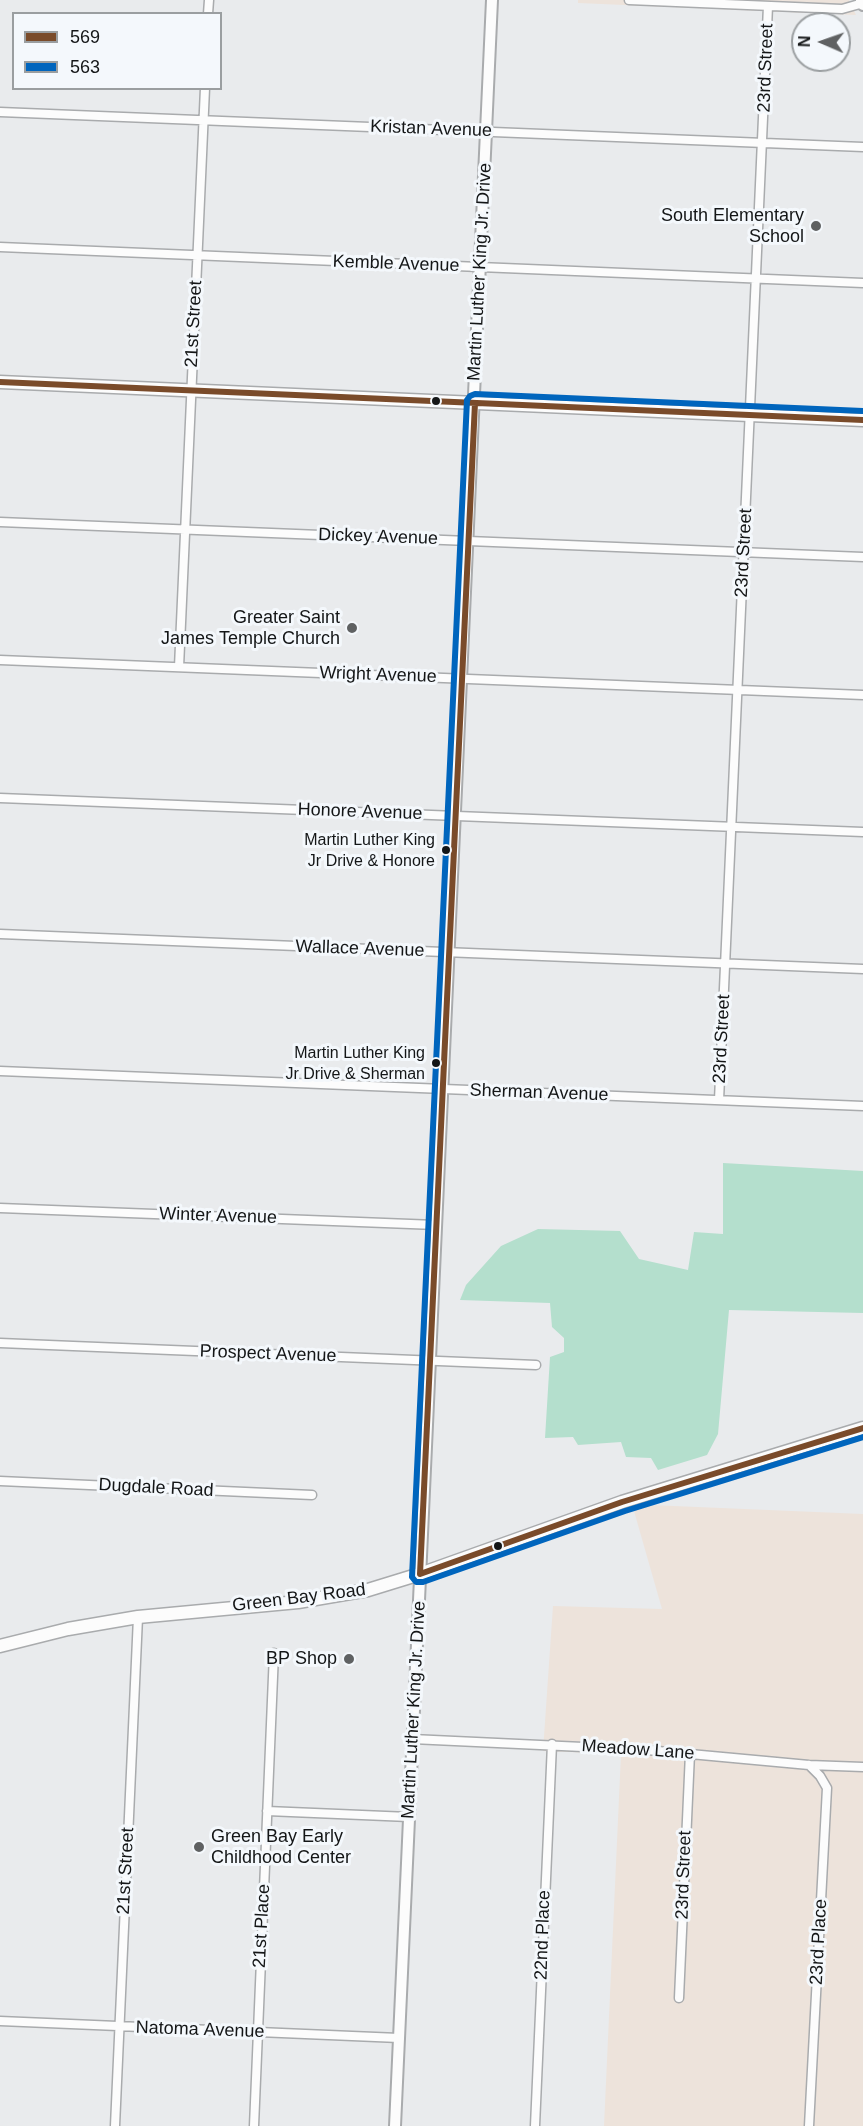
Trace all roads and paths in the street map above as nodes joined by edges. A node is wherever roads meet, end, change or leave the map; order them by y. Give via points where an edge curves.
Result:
1 (492, 0) edge
2 (629, 0) edge
3 (862, 3) edge
4 (768, 6) junction
5 (205, 90) edge
6 (0, 112) edge
7 (203, 120) junction
8 (487, 132) junction
9 (763, 143) junction
10 (863, 147) edge
11 (0, 247) edge
12 (197, 255) junction
13 (481, 268) junction
14 (756, 279) junction
15 (863, 283) edge
16 (0, 382) edge
17 (191, 390) junction
18 (475, 403) junction
19 (749, 416) junction
20 (863, 420) edge
21 (0, 522) edge
22 (185, 529) junction
23 (468, 541) junction
24 (744, 552) junction
25 (863, 557) edge
26 (0, 660) edge
27 (179, 667) junction
28 (462, 678) junction
29 (738, 689) junction
30 (863, 694) edge
31 (0, 798) edge
32 (456, 816) junction
33 (731, 826) junction
34 (863, 832) edge
35 (0, 934) edge
36 (449, 952) junction
37 (725, 963) junction
38 (863, 969) edge
39 (0, 1071) edge
40 (443, 1089) junction
41 (719, 1100) junction
42 (863, 1106) edge
43 (0, 1208) edge
44 (436, 1225) junction
45 (0, 1343) edge
46 (430, 1361) junction
47 (536, 1365) dead end
48 (863, 1428) edge
49 (0, 1481) edge
50 (312, 1495) dead end
51 (420, 1574) junction
52 (138, 1617) junction
53 (0, 1646) edge
54 (274, 1653) dead end
55 (412, 1739) junction
56 (552, 1744) junction
57 (690, 1753) junction
58 (809, 1765) junction
59 (863, 1767) edge
60 (267, 1811) junction
61 (409, 1817) junction
62 (679, 1998) dead end
63 (0, 2022) edge
64 (119, 2026) junction
65 (257, 2032) junction
66 (399, 2038) junction
67 (115, 2126) edge
68 (254, 2126) edge
69 (395, 2126) edge
70 (535, 2126) edge
71 (809, 2126) edge

1 - 8 street, Martin Luther King Jr. Drive
2 - 4 street
3 - 4 street via 842,9
4 - 9 street, 23rd Street
5 - 7 street, 21st Street
6 - 7 street, Kristan Avenue
7 - 8 street, Kristan Avenue
7 - 12 street, 21st Street
8 - 9 street, Kristan Avenue
8 - 13 street, Martin Luther King Jr. Drive
9 - 10 street, Kristan Avenue
9 - 14 street, 23rd Street
11 - 12 street, Kemble Avenue
12 - 13 street, Kemble Avenue
12 - 17 street, 21st Street
13 - 14 street, Kemble Avenue
13 - 18 street, Martin Luther King Jr. Drive
14 - 15 street, Kemble Avenue
14 - 19 street, 23rd Street
16 - 17 main road
17 - 18 main road
17 - 22 street, 21st Street
18 - 19 main road
18 - 23 street, Martin Luther King Jr. Drive
19 - 20 main road
19 - 24 street, 23rd Street
21 - 22 street, Dickey Avenue
22 - 23 street, Dickey Avenue
22 - 27 street, 21st Street
23 - 24 street, Dickey Avenue
23 - 28 street, Martin Luther King Jr. Drive
24 - 25 street, Dickey Avenue
24 - 29 street, 23rd Street
26 - 27 street, Wright Avenue
27 - 28 street, Wright Avenue
28 - 29 street, Wright Avenue
28 - 32 street, Martin Luther King Jr. Drive
29 - 30 street, Wright Avenue
29 - 33 street, 23rd Street
31 - 32 street, Honore Avenue
32 - 33 street, Honore Avenue
32 - 36 street, Martin Luther King Jr. Drive
33 - 34 street, Honore Avenue
33 - 37 street, 23rd Street
35 - 36 street, Wallace Avenue
36 - 37 street, Wallace Avenue
36 - 40 street, Martin Luther King Jr. Drive
37 - 38 street, Wallace Avenue
37 - 41 street, 23rd Street
39 - 40 street, Sherman Avenue
40 - 41 street, Sherman Avenue
40 - 44 street, Martin Luther King Jr. Drive
41 - 42 street, Sherman Avenue
43 - 44 street, Winter Avenue
44 - 46 street, Martin Luther King Jr. Drive
45 - 46 street, Prospect Avenue
46 - 47 street, Prospect Avenue
46 - 51 street, Martin Luther King Jr. Drive
48 - 51 main road, Green Bay Road via 622,1502
49 - 50 street, Dugdale Road
51 - 52 main road, Green Bay Road via 368,1590 315,1600
51 - 55 street, Martin Luther King Jr. Drive
52 - 53 main road, Green Bay Road
52 - 64 street, 21st Street
54 - 60 street, 21st Place
55 - 56 street, Meadow Lane
55 - 61 street, Martin Luther King Jr. Drive
56 - 57 street, Meadow Lane
56 - 70 street, 22nd Place
57 - 58 street, Meadow Lane
57 - 62 street, 23rd Street
58 - 59 street, Meadow Lane
58 - 71 street, 23rd Place via 827,1788
60 - 61 street
60 - 65 street, 21st Place
61 - 66 street, Martin Luther King Jr. Drive
63 - 64 street, Natoma Avenue
64 - 65 street, Natoma Avenue
64 - 67 street, 21st Street
65 - 66 street, Natoma Avenue
65 - 68 street, 21st Place
66 - 69 street, Martin Luther King Jr. Drive

